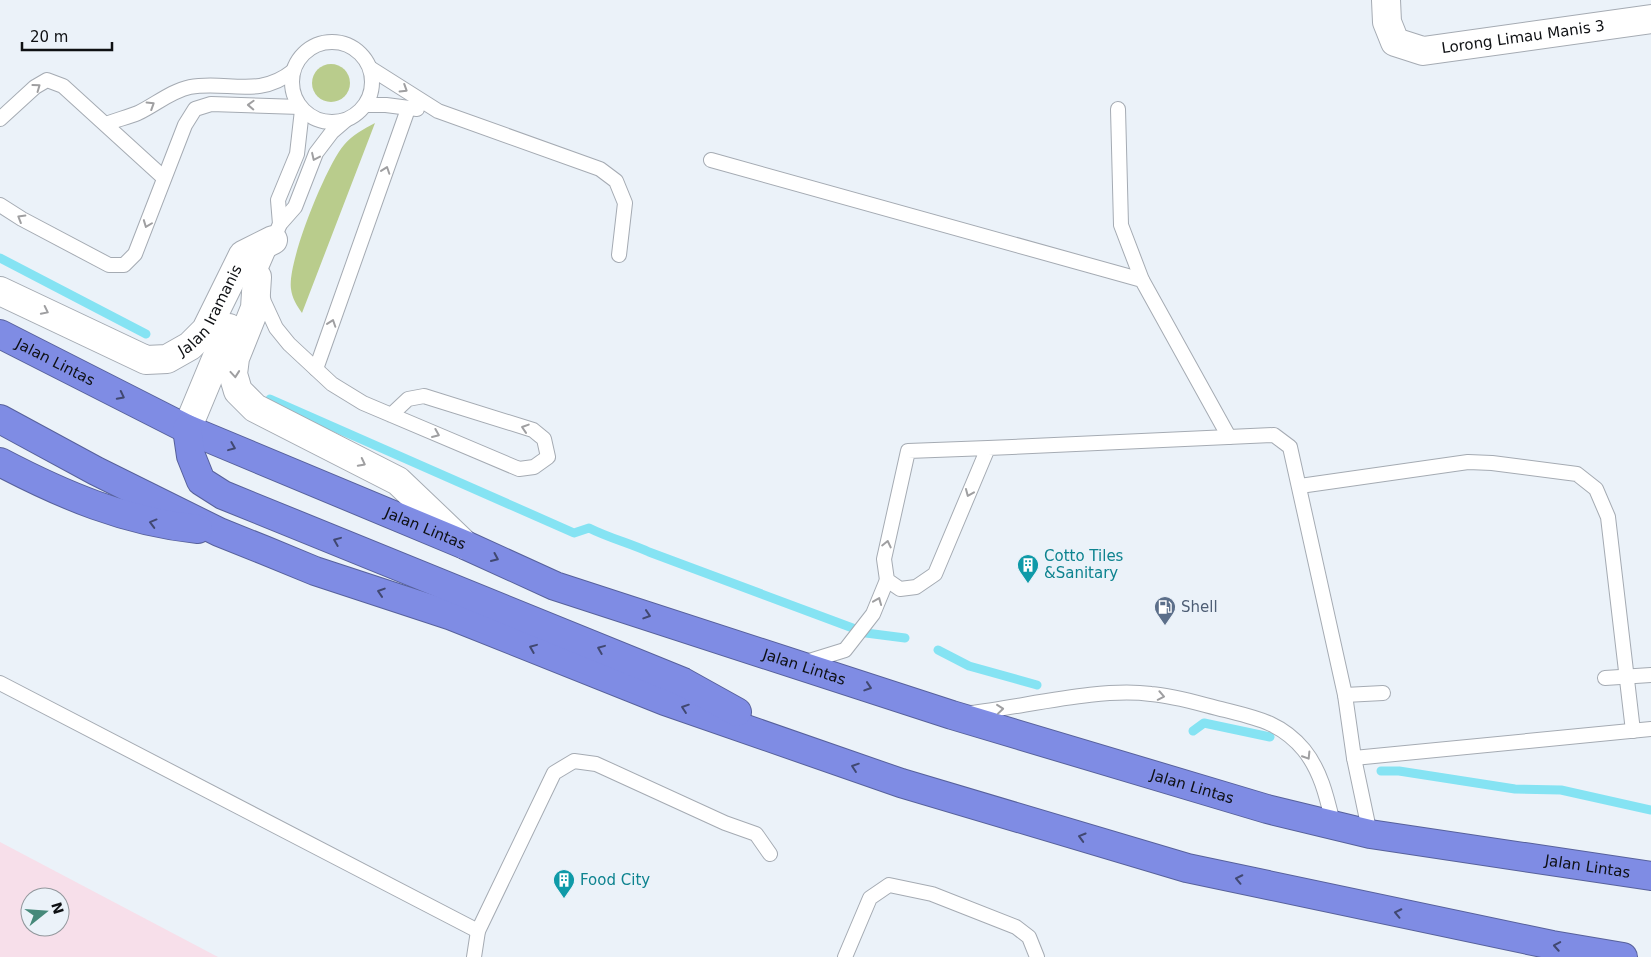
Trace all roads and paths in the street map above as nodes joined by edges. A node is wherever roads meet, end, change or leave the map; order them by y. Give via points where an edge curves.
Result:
1 (1386, 0) edge
2 (1651, 19) edge
3 (370, 68) junction
4 (293, 71) junction
5 (366, 105) junction
6 (301, 108) junction
7 (408, 109) junction
8 (1118, 109) dead end
9 (438, 111) junction
10 (0, 119) edge
11 (346, 120) junction
12 (106, 124) junction
13 (711, 160) dead end
14 (164, 178) junction
15 (0, 205) edge
16 (277, 232) junction
17 (619, 256) dead end
18 (257, 277) junction
19 (1142, 280) junction
20 (0, 291) edge
21 (0, 334) edge
22 (316, 369) junction
23 (391, 415) junction
24 (0, 419) edge
25 (187, 429) junction
26 (1229, 437) junction
27 (988, 448) junction
28 (0, 462) edge
29 (1300, 486) junction
30 (219, 532) junction
31 (465, 545) junction
32 (887, 580) junction
33 (798, 665) junction
34 (1651, 675) edge
35 (1626, 677) junction
36 (1605, 678) dead end
37 (0, 683) edge
38 (1383, 693) dead end
39 (1344, 695) junction
40 (952, 715) junction
41 (1651, 729) edge
42 (1633, 731) junction
43 (801, 748) junction
44 (1354, 758) junction
45 (1333, 824) junction
46 (1370, 834) junction
47 (770, 854) dead end
48 (1651, 876) edge
49 (478, 931) junction
50 (474, 957) edge
51 (844, 957) edge
52 (1037, 957) edge
53 (1622, 957) edge

1 - 2 street, Lorong Limau Manis 3 via 1387,22 1395,42 1423,51
3 - 4 lane via 354,48 343,42 331,41 318,43 307,50
3 - 5 lane via 373,80
3 -> 9 lane
4 - 6 lane via 291,83
12 -> 4 lane via 138,113 160,99 190,87 260,86 282,80
5 - 7 lane
5 - 11 lane
6 - 11 lane via 320,121
6 -> 14 lane via 211,104 195,109
6 - 16 lane via 296,154 278,200
7 - 9 lane
22 -> 7 lane
8 - 19 lane via 1121,225
9 - 17 lane via 600,169 616,182 625,203
10 -> 12 lane via 47,80 63,86
11 -> 16 lane via 316,153 295,207
12 - 14 lane
13 - 19 lane
14 -> 15 lane via 135,254 124,265 109,265
16 - 18 lane
20 -> 16 street, Jalan Iramanis via 146,360 167,359 190,346 206,330 243,255
18 - 22 lane via 276,328
18 - 25 street via 236,311
18 -> 31 street via 254,308 235,358 233,374 238,391 255,408 398,481
19 - 26 lane
21 -> 25 highway, Jalan Lintas
22 - 23 lane via 332,384
23 -> 23 lane via 519,469 534,467 548,458 544,439 533,430 424,396 408,399
24 - 30 highway via 96,472
25 -> 31 highway, Jalan Lintas
43 -> 25 highway via 683,682 223,495 202,481 191,456
26 - 27 lane
26 - 29 lane via 1274,435 1284,440 1290,447
27 -> 32 lane via 935,574 916,587 900,589
32 -> 27 lane via 884,559 908,451
30 -> 28 highway via 134,518 69,497
29 - 35 lane via 1468,462 1577,474 1596,489 1608,517
29 - 39 lane
43 -> 30 highway via 665,701 452,616 315,570
31 -> 33 highway, Jalan Lintas via 556,586
33 -> 32 lane via 845,650 868,621
33 -> 40 highway, Jalan Lintas
34 - 35 lane
35 - 36 lane
35 - 42 lane
37 - 49 lane
38 - 39 lane
39 - 44 lane
40 - 45 highway, Jalan Lintas via 1267,809
40 -> 45 lane via 1123,693 1186,700 1260,718 1279,726 1304,750 1324,787
41 - 42 lane
42 - 44 lane
53 -> 43 highway via 1187,868 901,783
44 - 46 lane
45 - 46 highway, Jalan Lintas
46 - 48 highway, Jalan Lintas
47 - 49 lane via 756,834 596,764 574,762 554,773
49 - 50 lane
51 - 52 lane via 870,898 889,885 932,894 1016,927 1029,937

